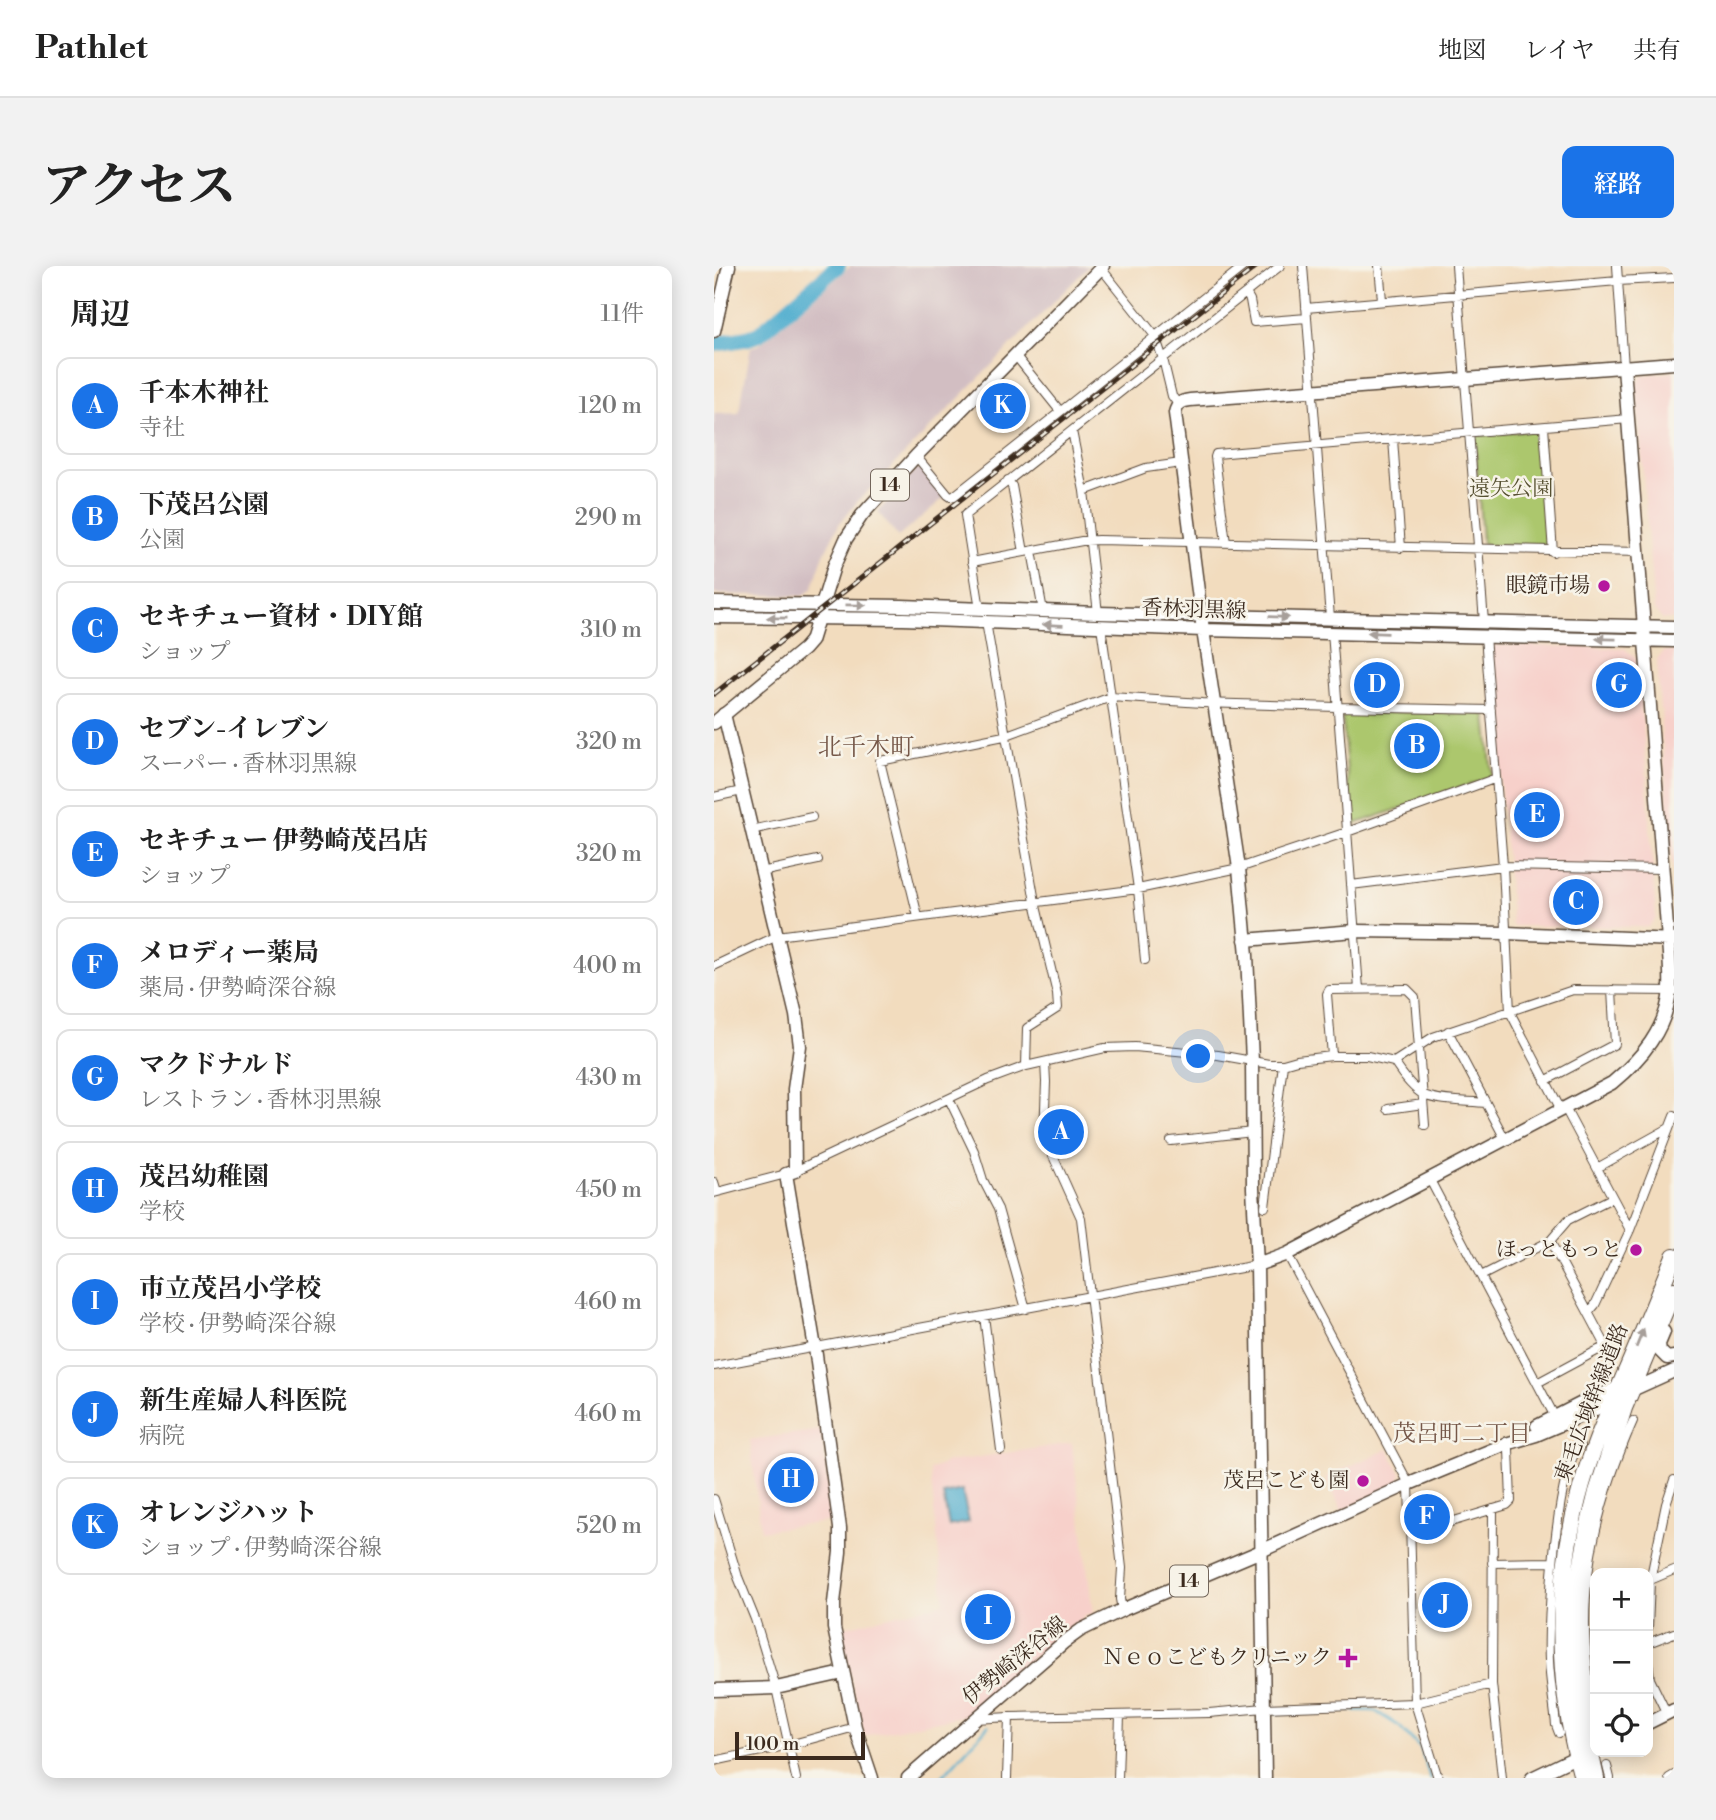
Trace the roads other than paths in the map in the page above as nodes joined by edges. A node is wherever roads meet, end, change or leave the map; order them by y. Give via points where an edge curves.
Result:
1 (729, 266) edge
2 (1244, 266) edge
3 (1280, 266) edge
4 (1303, 266) edge
5 (1379, 266) edge
6 (1456, 266) edge
7 (1617, 266) edge
8 (1102, 267) edge
9 (1674, 278) edge
10 (1618, 281) junction
11 (719, 286) edge
12 (1246, 293) junction
13 (1458, 295) junction
14 (1382, 300) junction
15 (1306, 307) junction
16 (1307, 318) junction
17 (714, 331) edge
18 (1155, 336) junction
19 (1015, 355) junction
20 (1163, 359) junction
21 (1674, 363) edge
22 (1624, 367) junction
23 (1465, 379) junction
24 (1314, 391) junction
25 (1178, 404) junction
26 (1060, 411) junction
27 (1629, 419) junction
28 (1544, 427) junction
29 (1072, 431) junction
30 (1469, 432) junction
31 (1393, 439) junction
32 (1317, 445) junction
33 (916, 456) junction
34 (1181, 463) junction
35 (1008, 480) junction
36 (1084, 491) junction
37 (1089, 540) junction
38 (1192, 542) junction
39 (1226, 544) junction
40 (1324, 546) junction
41 (1401, 548) junction
42 (1478, 549) junction
43 (1028, 551) junction
44 (1553, 552) junction
45 (1639, 552) junction
46 (972, 562) junction
47 (714, 603) edge
48 (823, 604) junction
49 (980, 609) junction
50 (1043, 611) junction
51 (1201, 615) junction
52 (714, 617) edge
53 (819, 619) junction
54 (1100, 620) junction
55 (986, 622) junction
56 (1484, 622) junction
57 (1331, 625) junction
58 (1645, 626) junction
59 (1674, 627) edge
60 (1203, 630) junction
61 (1485, 636) junction
62 (1646, 640) junction
63 (1674, 641) edge
64 (1111, 697) junction
65 (1214, 703) junction
66 (1337, 707) junction
67 (1491, 710) junction
68 (719, 718) edge
69 (1004, 736) junction
70 (1496, 779) junction
71 (742, 791) junction
72 (714, 797) edge
73 (811, 817) dead end
74 (751, 830) junction
75 (1347, 832) junction
76 (818, 860) dead end
77 (1503, 866) junction
78 (1239, 868) junction
79 (1662, 869) junction
80 (761, 872) junction
81 (1351, 885) junction
82 (1138, 889) junction
83 (1035, 902) junction
84 (918, 917) junction
85 (1355, 931) junction
86 (1507, 933) junction
87 (777, 936) junction
88 (1245, 940) junction
89 (1671, 940) edge
90 (1145, 960) dead end
91 (714, 965) edge
92 (1359, 989) junction
93 (1612, 990) junction
94 (1672, 991) edge
95 (1510, 1012) junction
96 (1448, 1031) junction
97 (1419, 1045) junction
98 (1332, 1056) junction
99 (1252, 1061) junction
100 (1045, 1062) junction
101 (1394, 1062) junction
102 (1283, 1064) junction
103 (1026, 1066) junction
104 (1545, 1080) junction
105 (1423, 1094) junction
106 (949, 1099) junction
107 (1486, 1103) junction
108 (1423, 1104) junction
109 (1388, 1109) dead end
110 (1563, 1109) junction
111 (1674, 1116) edge
112 (1425, 1125) dead end
113 (1672, 1129) edge
114 (1252, 1132) junction
115 (1505, 1139) junction
116 (1171, 1142) dead end
117 (1597, 1168) junction
118 (790, 1172) junction
119 (1430, 1180) junction
120 (714, 1182) edge
121 (715, 1193) edge
122 (1612, 1198) junction
123 (1265, 1207) dead end
124 (1630, 1230) junction
125 (1550, 1241) junction
126 (1287, 1254) junction
127 (1674, 1255) edge
128 (1257, 1265) junction
129 (1481, 1276) junction
130 (1674, 1290) edge
131 (1091, 1296) junction
132 (1674, 1305) edge
133 (1026, 1309) junction
134 (1589, 1312) junction
135 (984, 1317) junction
136 (815, 1348) junction
137 (1674, 1360) edge
138 (714, 1366) edge
139 (1674, 1371) edge
140 (1537, 1383) junction
141 (1625, 1389) junction
142 (1555, 1417) junction
143 (1633, 1422) dead end
144 (1506, 1444) junction
145 (1580, 1446) dead end
146 (1001, 1450) dead end
147 (1614, 1452) junction
148 (1674, 1480) edge
149 (1409, 1484) junction
150 (714, 1499) edge
151 (1493, 1509) junction
152 (1573, 1516) junction
153 (1411, 1534) junction
154 (1557, 1534) junction
155 (1261, 1551) junction
156 (1553, 1562) junction
157 (1492, 1563) junction
158 (1593, 1568) edge
159 (1652, 1568) edge
160 (1674, 1570) edge
161 (1653, 1579) edge
162 (1590, 1585) edge
163 (1122, 1610) junction
164 (1581, 1626) junction
165 (1674, 1633) edge
166 (1653, 1641) edge
167 (843, 1673) junction
168 (1492, 1684) junction
169 (1653, 1684) edge
170 (776, 1688) junction
171 (714, 1690) edge
172 (1552, 1690) junction
173 (1590, 1694) edge
174 (1415, 1703) junction
175 (1264, 1708) junction
176 (1566, 1708) junction
177 (1670, 1712) edge
178 (1120, 1715) junction
179 (1009, 1717) junction
180 (973, 1719) junction
181 (1653, 1720) edge
182 (855, 1727) junction
183 (1559, 1733) dead end
184 (789, 1745) junction
185 (1587, 1752) edge
186 (714, 1761) edge
187 (1601, 1772) edge
188 (1674, 1775) edge
189 (796, 1778) edge
190 (872, 1778) edge
191 (908, 1778) edge
192 (1007, 1778) edge
193 (1118, 1778) edge
194 (1265, 1778) edge
195 (1438, 1778) edge
196 (1502, 1778) edge
197 (1532, 1778) edge
198 (1582, 1778) edge
199 (1610, 1778) edge
200 (1669, 1778) edge

1 - 11 street
2 - 18 street
3 - 12 street
4 - 15 street
5 - 14 street
6 - 13 street
7 - 10 street
8 - 18 street
8 - 19 street, 14
9 - 10 street
10 - 13 street
10 - 22 street
11 - 17 street
12 - 16 street via 1254,322
12 - 20 street
13 - 14 street
13 - 23 street
14 - 15 street
15 - 16 street
16 - 24 street
18 - 20 street
18 - 26 street
19 - 26 street
19 - 33 street, 14
20 - 25 street
20 - 29 street
21 - 22 street
22 - 23 street
22 - 27 street
23 - 24 street
23 - 30 street
24 - 25 street
24 - 32 street
25 - 34 street
26 - 33 street via 951,497
27 - 28 street
27 - 45 street
28 - 30 street
28 - 44 street
29 - 35 street
29 - 36 street
30 - 31 street
30 - 42 street
31 - 32 street
31 - 41 street
32 - 39 street via 1216,453
32 - 40 street
33 - 48 street, 14 via 853,528 834,566
34 - 36 street via 1146,468
34 - 38 street
35 - 43 street
35 - 46 street via 965,515
36 - 37 street
37 - 38 street
37 - 43 street
37 - 54 street
38 - 39 street
38 - 51 street
39 - 40 street
40 - 41 street
40 - 57 street
41 - 42 street
42 - 44 street
42 - 56 street
43 - 46 street
43 - 50 street
44 - 45 street
45 - 58 street
46 - 49 street
47 - 48 street, 香林羽黒線
48 -> 49 street, 香林羽黒線
48 - 53 street, 14
49 - 50 street, 香林羽黒線
50 - 54 street, 香林羽黒線
51 - 54 street, 香林羽黒線
51 -> 57 street, 香林羽黒線
51 - 60 street
53 -> 52 street, 香林羽黒線
53 - 55 street, 香林羽黒線
53 - 68 street, 14 via 804,649
54 -> 55 street, 香林羽黒線
54 - 60 street, 香林羽黒線
54 - 64 street
55 - 69 street
56 - 57 street, 香林羽黒線
56 - 58 street, 香林羽黒線
57 - 60 street, 香林羽黒線
61 -> 57 street, 香林羽黒線
57 - 66 street
58 - 59 street, 香林羽黒線
58 - 62 street
60 - 65 street
62 -> 61 street, 香林羽黒線
61 - 67 street
62 - 63 street, 香林羽黒線
62 - 79 street
64 - 65 street
64 - 69 street
64 - 82 street
65 - 66 street
65 - 78 street
66 - 67 street
66 - 75 street
67 - 70 street
68 - 71 street
69 - 83 street
69 - 84 street via 880,761
70 - 75 street
70 - 77 street
71 - 72 street
71 - 74 street
73 - 74 street
74 - 80 street
75 - 78 street
75 - 81 street
76 - 80 street
77 - 79 street
77 - 81 street
77 - 86 street
78 - 82 street
78 - 88 street
79 - 89 street
80 - 87 street
81 - 85 street
82 - 83 street
82 - 90 street
83 - 84 street
83 - 103 street via 1058,1008 1027,1028
84 - 87 street
85 - 86 street
85 - 88 street
85 - 92 street
86 - 89 street
86 - 95 street
87 - 91 street
87 - 118 street via 800,1046
88 - 99 street
89 - 94 street
92 - 97 street via 1407,989 1412,993
92 - 98 street via 1329,990 1327,994
93 - 94 street
93 - 95 street via 1573,990
93 - 104 street via 1615,1044
94 - 110 street via 1658,1032 1639,1058 1612,1083
95 - 96 street
95 - 104 street
96 - 97 street
96 - 107 street
97 - 101 street
97 - 105 street
98 - 101 street
98 - 102 street
99 - 100 street via 1135,1047 1105,1048
99 - 102 street
99 - 114 street
100 - 103 street
100 - 131 street via 1044,1136 1081,1218
101 - 105 street
102 - 123 street
103 - 106 street
104 - 110 street
105 - 107 street
105 - 108 street
106 - 118 street
106 - 133 street via 998,1209
107 - 115 street
108 - 109 street
108 - 112 street
110 - 115 street
110 - 117 street
111 - 113 street
113 - 117 street
113 - 124 street
114 - 116 street
114 - 128 street
115 - 119 street
117 - 122 street
118 - 121 street
118 - 136 street
119 - 126 street
119 - 129 street
120 - 121 street
122 - 124 street
122 - 125 street via 1568,1220
124 - 134 street
125 - 129 street
125 - 134 street
126 - 128 street
126 - 149 street
141 -> 127 highway, 東毛広域幹線道路
128 - 131 street
128 - 155 street
129 - 140 street
130 - 141 highway, 東毛広域幹線道路
131 - 133 street
131 - 163 street via 1122,1568
132 - 137 street via 1659,1347 1662,1355
133 - 135 street
134 - 140 street via 1604,1342 1602,1348
135 - 136 street
135 - 146 street
136 - 138 street
136 - 167 street via 840,1528 834,1628
137 - 141 street
139 - 141 street
140 - 142 street
141 - 142 street, 伊勢崎深谷線 / 14
141 - 144 street, 伊勢崎深谷線 / 14 via 1536,1435
141 - 147 highway, 東毛広域幹線道路
141 - 152 highway, 東毛広域幹線道路 via 1590,1458
142 - 144 street, 伊勢崎深谷線 / 14
143 - 147 street
144 - 149 street, 伊勢崎深谷線 / 14
144 - 151 street via 1510,1502
145 - 154 street via 1565,1485
147 - 158 street
147 - 164 highway, 東毛広域幹線道路 via 1588,1528 1580,1575
148 - 159 street
149 - 153 street
149 - 155 street, 伊勢崎深谷線 / 14
150 - 170 street
151 - 153 street
151 - 157 street
152 - 154 street
152 - 176 highway, 東毛広域幹線道路 via 1562,1597
153 - 174 street
154 - 156 street
155 - 163 street, 伊勢崎深谷線 / 14
155 - 175 street
156 - 157 street
156 - 172 street via 1548,1625
157 - 168 street
160 - 161 street
162 - 164 street
163 - 180 street, 伊勢崎深谷線 / 14 via 1063,1643
164 - 173 street
164 - 185 highway, 東毛広域幹線道路 via 1577,1660
165 - 166 street
167 - 170 street
167 - 182 street
168 - 174 street
168 - 196 street
169 - 177 street
170 - 171 street
170 - 184 street
172 - 176 street
172 - 183 street
174 - 175 street
174 - 195 street
175 - 178 street
175 - 194 street
176 - 185 highway, 東毛広域幹線道路
177 - 181 street
178 - 179 street
178 - 193 street
179 - 180 street
179 - 192 street
180 - 191 street, 伊勢崎深谷線 / 14
182 - 184 street
182 - 190 street
184 - 186 street
184 - 189 street
185 - 187 highway, 東毛広域幹線道路
185 - 197 street
185 - 198 highway, 東毛広域幹線道路
187 - 199 street
188 - 200 street

